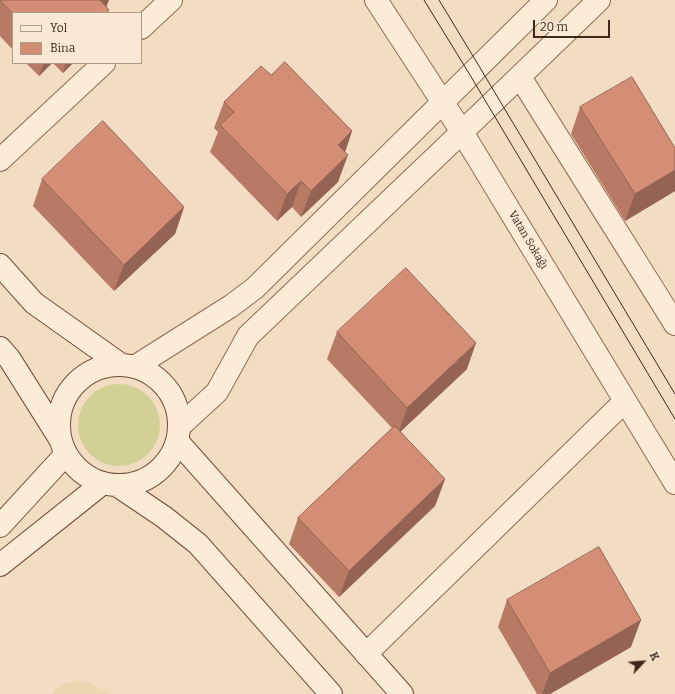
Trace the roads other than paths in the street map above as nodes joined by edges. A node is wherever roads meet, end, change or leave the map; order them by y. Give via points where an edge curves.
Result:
1 (171, 0) edge
2 (376, 0) edge
3 (546, 0) edge
4 (599, 0) edge
5 (142, 27) edge
6 (103, 64) edge
7 (520, 77) junction
8 (443, 102) junction
9 (462, 132) junction
10 (0, 160) edge
11 (0, 265) edge
12 (675, 324) edge
13 (0, 348) edge
14 (128, 365) junction
15 (625, 401) junction
16 (179, 434) junction
17 (63, 447) junction
18 (110, 484) junction
19 (675, 484) edge
20 (0, 526) edge
21 (0, 565) edge
22 (366, 654) junction
23 (331, 694) edge
24 (402, 694) edge

1 - 5 street
2 - 8 street, Vatan Sokağı
3 - 8 street
4 - 7 street
6 - 10 street
7 - 9 street
7 - 12 street
8 - 9 street, Vatan Sokağı
8 - 14 street via 255,288 231,306
9 - 15 street, Vatan Sokağı
9 - 16 street via 248,336 217,392
11 - 14 street via 34,303
13 - 17 street via 9,358
14 - 16 street via 151,372 163,383 178,410
14 - 17 street via 105,366 90,371 67,393 61,408 59,424
15 - 19 street, Vatan Sokağı
15 - 22 street
16 - 18 street via 171,456 162,469 134,484
16 - 22 street
17 - 18 street via 76,467 88,477
17 - 20 street
18 - 21 street
18 - 23 street via 164,517 198,544
22 - 24 street

